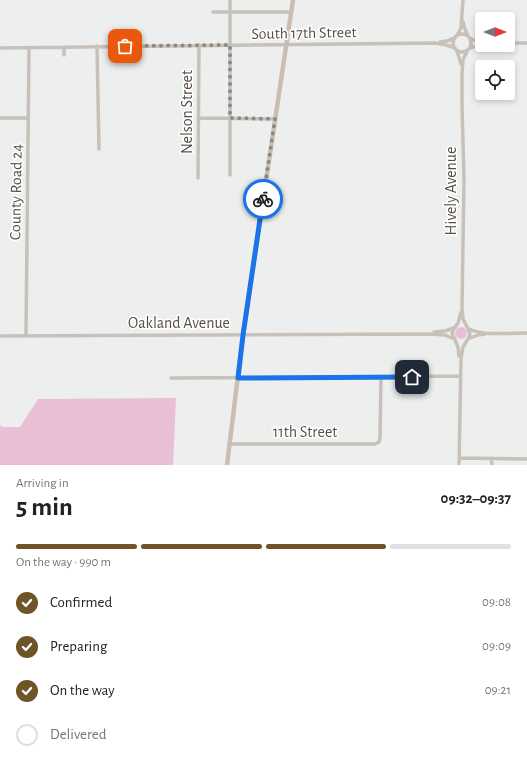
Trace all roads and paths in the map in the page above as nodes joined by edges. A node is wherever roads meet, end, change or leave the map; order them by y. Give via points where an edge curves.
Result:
1 (230, 0) edge
2 (293, 0) edge
3 (463, 0) edge
4 (213, 12) dead end
5 (230, 12) junction
6 (291, 12) junction
7 (462, 14) junction
8 (468, 36) junction
9 (456, 37) junction
10 (475, 40) edge
11 (435, 43) junction
12 (515, 43) edge
13 (527, 43) edge
14 (230, 45) junction
15 (286, 45) junction
16 (98, 46) junction
17 (199, 46) junction
18 (475, 46) edge
19 (64, 47) junction
20 (0, 48) edge
21 (29, 48) junction
22 (456, 49) junction
23 (468, 50) junction
24 (64, 55) dead end
25 (462, 73) junction
26 (0, 118) edge
27 (28, 118) junction
28 (198, 118) junction
29 (230, 118) junction
30 (275, 119) junction
31 (99, 149) dead end
32 (230, 175) dead end
33 (198, 178) dead end
34 (462, 308) junction
35 (455, 327) junction
36 (467, 327) junction
37 (491, 333) junction
38 (527, 333) edge
39 (430, 334) junction
40 (243, 335) junction
41 (0, 336) edge
42 (26, 336) junction
43 (455, 340) junction
44 (467, 340) junction
45 (461, 359) junction
46 (460, 376) junction
47 (381, 377) junction
48 (171, 378) dead end
49 (238, 378) junction
50 (230, 444) junction
51 (459, 458) junction
52 (492, 458) junction
53 (525, 459) edge
54 (227, 465) edge
55 (459, 465) edge
56 (492, 465) edge
57 (524, 465) edge

1 - 5 street
2 - 6 main road
3 - 7 street
4 - 5 street
5 - 6 street
5 - 14 street
6 - 15 main road
7 - 8 street
7 - 9 street via 461,28
8 - 9 street via 461,34
8 - 10 street
8 - 23 street via 471,42
9 - 11 street
9 - 22 street
11 - 15 street, South 17th Street
11 - 22 street
12 - 13 street
14 - 15 street, South 17th Street
14 - 17 street, South 17th Street
14 - 29 street
15 - 30 main road
16 - 17 street, South 17th Street
16 - 19 street, South 17th Street
16 - 31 street
17 - 28 street, Nelson Street
18 - 23 street
19 - 21 street, South 17th Street
19 - 24 street
20 - 21 street, South 17th Street
21 - 27 street, County Road 24
22 - 23 street via 461,52
22 - 25 street, Hively Avenue
23 - 25 street, Hively Avenue via 463,60
25 - 34 street, Hively Avenue
26 - 27 street
27 - 42 street, County Road 24
28 - 29 street
28 - 33 street, Nelson Street
29 - 30 street
29 - 32 street
30 - 40 main road
34 - 35 street, Hively Avenue
34 - 36 street, Hively Avenue
35 - 36 street
35 - 39 street, Oakland Avenue
35 - 43 street, Hively Avenue via 452,333
36 - 37 street via 474,331
36 - 44 street, Hively Avenue via 470,334
37 - 38 street
37 - 44 street
39 - 40 street, Oakland Avenue
39 - 43 street, Oakland Avenue via 445,335
40 - 42 street, Oakland Avenue
40 - 49 main road
41 - 42 street, Oakland Avenue
43 - 44 street
43 - 45 street, Hively Avenue
44 - 45 street, Hively Avenue
45 - 46 street
46 - 47 street
46 - 51 street
47 - 49 street
47 - 50 street, 11th Street via 380,440 375,444
48 - 49 street
49 - 50 main road
50 - 54 main road
51 - 52 street
51 - 55 street
52 - 53 street
52 - 56 street
53 - 57 street

